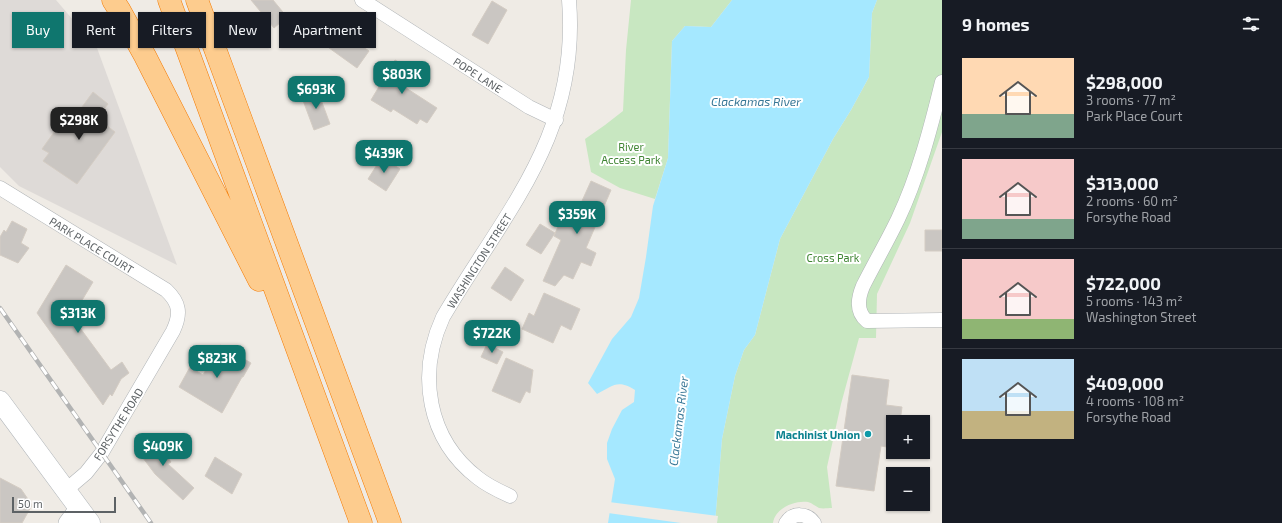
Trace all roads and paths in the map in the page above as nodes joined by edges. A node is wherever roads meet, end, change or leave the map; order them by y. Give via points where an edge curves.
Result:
1 (113, 0) edge
2 (168, 0) edge
3 (197, 0) edge
4 (362, 0) edge
5 (569, 0) edge
6 (942, 82) edge
7 (556, 120) junction
8 (0, 188) edge
9 (178, 307) joint
10 (942, 320) edge
11 (305, 372) junction
12 (0, 401) edge
13 (66, 490) junction
14 (510, 496) dead end
15 (84, 515) edge
16 (67, 523) edge
17 (361, 523) edge
18 (390, 523) edge
19 (786, 523) edge
20 (814, 523) edge

1 - 11 highway via 165,95
2 - 11 highway
3 - 18 highway
4 - 7 street, POPE LANE via 529,107
5 - 7 street, WASHINGTON STREET via 570,56
6 - 10 street via 923,152 905,202 860,294 859,307 867,320
7 - 14 street, WASHINGTON STREET via 545,148 519,197 443,317 435,335 429,364 432,407 440,432 459,460 478,478
8 - 9 street, PARK PLACE COURT via 166,290
9 - 13 street, FORSYTHE ROAD via 179,315 174,331 113,435 86,473
11 - 17 highway
12 - 13 main road
13 - 15 main road
15 - 16 street
19 - 20 street via 790,517 804,515

